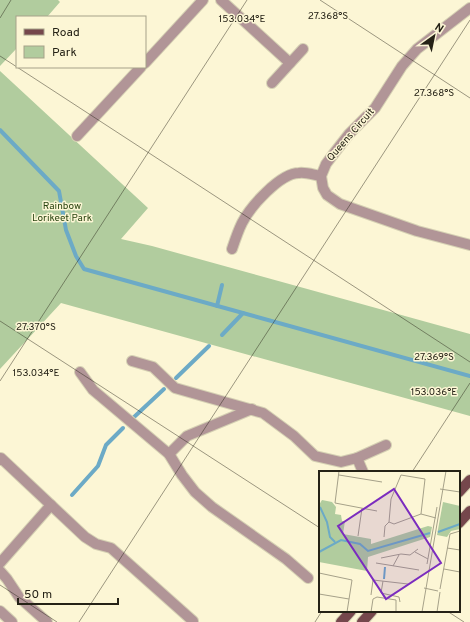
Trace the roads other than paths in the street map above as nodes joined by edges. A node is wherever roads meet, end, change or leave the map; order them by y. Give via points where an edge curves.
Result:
1 (203, 0) edge
2 (221, 0) edge
3 (470, 8) edge
4 (303, 49) dead end
5 (146, 62) edge
6 (290, 63) junction
7 (140, 68) edge
8 (272, 82) dead end
9 (77, 136) dead end
10 (321, 176) junction
11 (470, 245) edge
12 (232, 249) dead end
13 (132, 361) dead end
14 (80, 372) dead end
15 (252, 409) junction
16 (386, 445) dead end
17 (169, 454) junction
18 (357, 458) junction
19 (0, 460) edge
20 (363, 471) edge
21 (470, 480) edge
22 (460, 491) edge
23 (51, 505) junction
24 (470, 511) edge
25 (460, 522) edge
26 (0, 563) edge
27 (0, 572) edge
28 (308, 578) dead end
29 (0, 612) edge
30 (350, 612) edge
31 (371, 612) edge
32 (193, 620) dead end
33 (12, 622) edge
34 (47, 622) edge
35 (341, 622) edge
36 (362, 622) edge

1 - 5 street
2 - 6 street
3 - 10 street, Queens Circuit via 417,49 402,66 375,108 335,152
4 - 6 street
6 - 8 street
7 - 9 street
10 - 11 street via 323,188 340,204 417,231
10 - 12 street via 299,173 279,181 258,201 242,222
13 - 15 street via 153,367 175,388
14 - 17 street via 93,390
15 - 17 street via 187,436
15 - 18 street via 269,417 315,456 341,462
16 - 18 street
17 - 28 street via 195,492
18 - 20 street
19 - 23 street via 1,458
21 - 22 main road
23 - 26 street
23 - 32 street via 84,537 111,548
24 - 25 main road
27 - 34 street via 19,597
29 - 33 street
30 - 35 main road
31 - 36 main road

